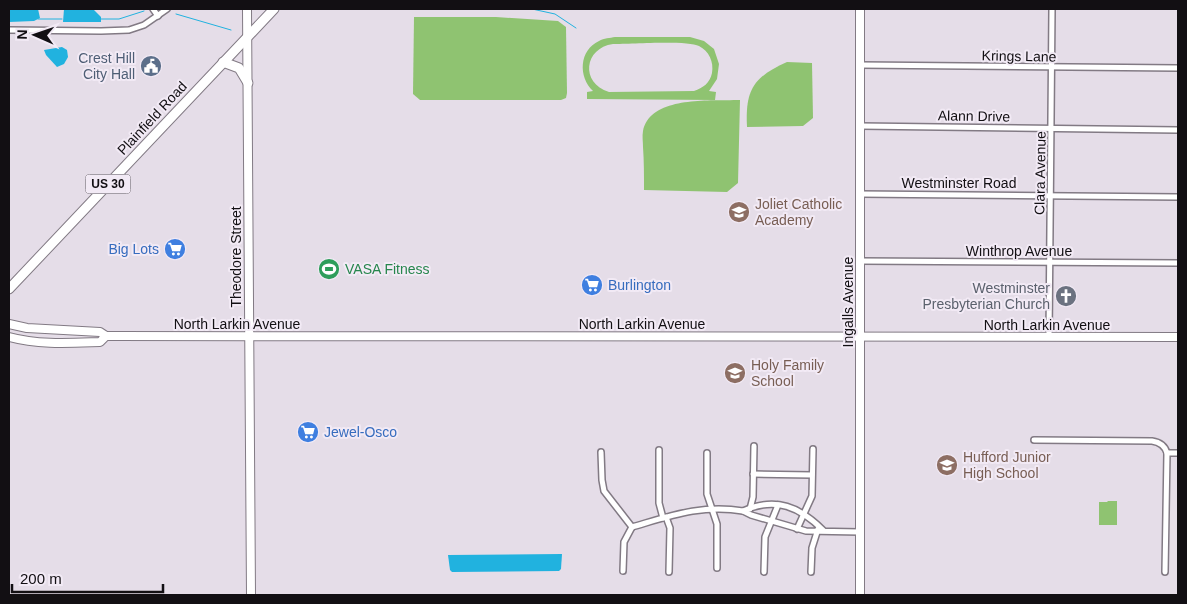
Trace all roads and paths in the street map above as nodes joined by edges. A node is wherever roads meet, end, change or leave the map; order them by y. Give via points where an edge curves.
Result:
1 (153, 9) edge
2 (167, 9) edge
3 (247, 9) edge
4 (274, 9) edge
5 (860, 9) edge
6 (1052, 9) edge
7 (158, 16) junction
8 (9, 30) edge
9 (247, 36) junction
10 (223, 62) junction
11 (860, 65) junction
12 (1052, 68) junction
13 (1178, 68) edge
14 (248, 83) junction
15 (860, 126) junction
16 (1052, 128) junction
17 (1178, 130) edge
18 (860, 194) junction
19 (1051, 195) junction
20 (1178, 197) edge
21 (860, 261) junction
22 (1050, 262) junction
23 (1178, 263) edge
24 (9, 289) edge
25 (9, 324) edge
26 (106, 336) junction
27 (248, 336) junction
28 (9, 337) edge
29 (860, 337) junction
30 (1049, 337) junction
31 (1178, 337) edge
32 (1034, 440) dead end
33 (754, 446) dead end
34 (813, 449) dead end
35 (659, 450) dead end
36 (601, 452) dead end
37 (707, 453) dead end
38 (1167, 453) junction
39 (1178, 453) edge
40 (753, 474) junction
41 (812, 475) junction
42 (778, 505) junction
43 (751, 507) junction
44 (712, 508) junction
45 (743, 511) junction
46 (748, 514) junction
47 (805, 514) junction
48 (664, 517) junction
49 (772, 521) junction
50 (632, 528) junction
51 (797, 529) junction
52 (818, 529) junction
53 (860, 532) junction
54 (717, 568) dead end
55 (623, 571) dead end
56 (669, 572) dead end
57 (764, 572) dead end
58 (812, 572) dead end
59 (1165, 572) dead end
60 (251, 595) edge
61 (860, 595) edge

1 - 7 street
2 - 7 street
3 - 9 main road, Theodore Street
4 - 9 main road, Plainfield Road / US 30
5 - 11 main road, Ingalls Avenue
6 - 12 street, Clara Avenue
7 - 8 street via 129,30
9 - 10 main road, Plainfield Road / US 30
9 - 14 main road, Theodore Street
10 - 14 main road via 239,68
10 - 24 main road, Plainfield Road / US 30
11 - 12 street, Krings Lane
11 - 15 main road, Ingalls Avenue
12 - 13 street, Krings Lane
12 - 16 street, Clara Avenue
14 - 27 main road, Theodore Street
15 - 16 street, Alann Drive
15 - 18 main road, Ingalls Avenue
16 - 17 street, Alann Drive
16 - 19 street, Clara Avenue
18 - 19 street, Westminster Road
18 - 21 main road, Ingalls Avenue
19 - 20 street, Westminster Road
19 - 22 street, Clara Avenue
21 - 22 street, Winthrop Avenue
21 - 29 main road, Ingalls Avenue
22 - 23 street, Winthrop Avenue
22 - 30 street, Clara Avenue
25 - 26 main road, North Larkin Avenue via 100,332
26 - 27 main road, North Larkin Avenue
26 - 28 main road, North Larkin Avenue via 100,342 46,343
27 - 29 main road, North Larkin Avenue
27 - 60 main road, Theodore Street
29 - 30 main road, North Larkin Avenue
29 - 53 main road, Ingalls Avenue
30 - 31 main road, North Larkin Avenue
32 - 38 street via 1152,440
33 - 40 street
34 - 41 street
35 - 48 street via 659,503
36 - 50 street via 604,491
37 - 44 street via 707,494
38 - 39 street
38 - 59 street
40 - 41 street
40 - 43 street
41 - 47 street via 812,496
42 - 43 street
42 - 47 street
42 - 49 street
43 - 45 street
43 - 46 street
44 - 45 street
44 - 48 street
44 - 54 street via 717,524
45 - 46 street
46 - 49 street
47 - 51 street
47 - 52 street
48 - 50 street
48 - 56 street via 670,528
49 - 51 street
49 - 57 street via 765,537
50 - 55 street via 624,542
51 - 52 street
52 - 53 street
52 - 58 street via 812,548
53 - 61 main road, Ingalls Avenue

